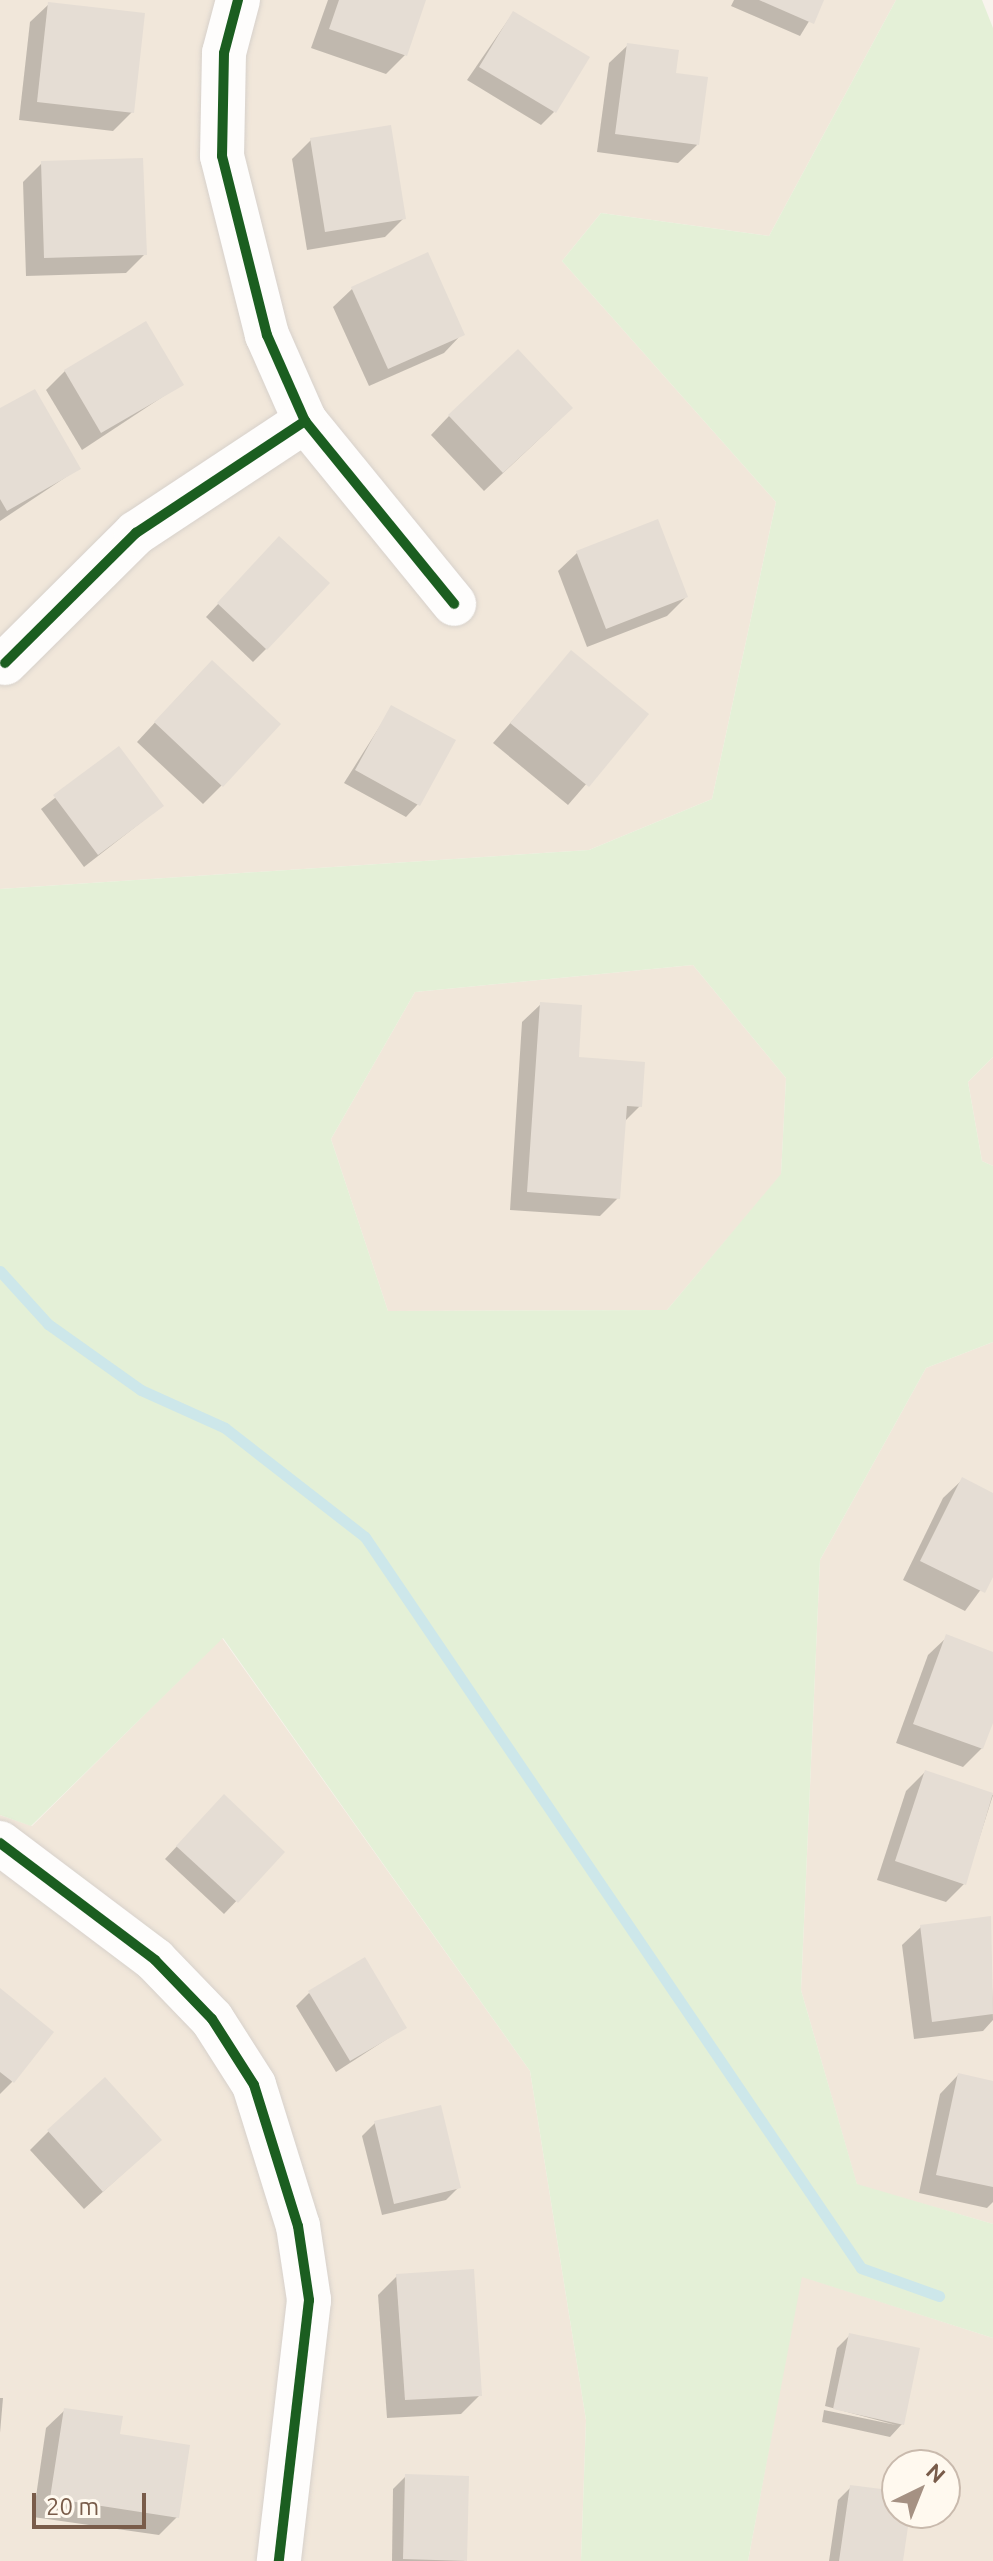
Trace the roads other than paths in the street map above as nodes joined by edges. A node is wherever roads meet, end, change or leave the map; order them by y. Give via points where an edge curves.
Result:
1 (238, 0) edge
2 (305, 421) junction
3 (454, 604) dead end
4 (5, 663) dead end
5 (0, 1843) edge
6 (279, 2561) edge

1 - 2 street via 224,53 222,156 267,335
2 - 3 street
2 - 4 street via 136,533
5 - 6 street via 155,1960 212,2019 254,2085 298,2226 309,2300

